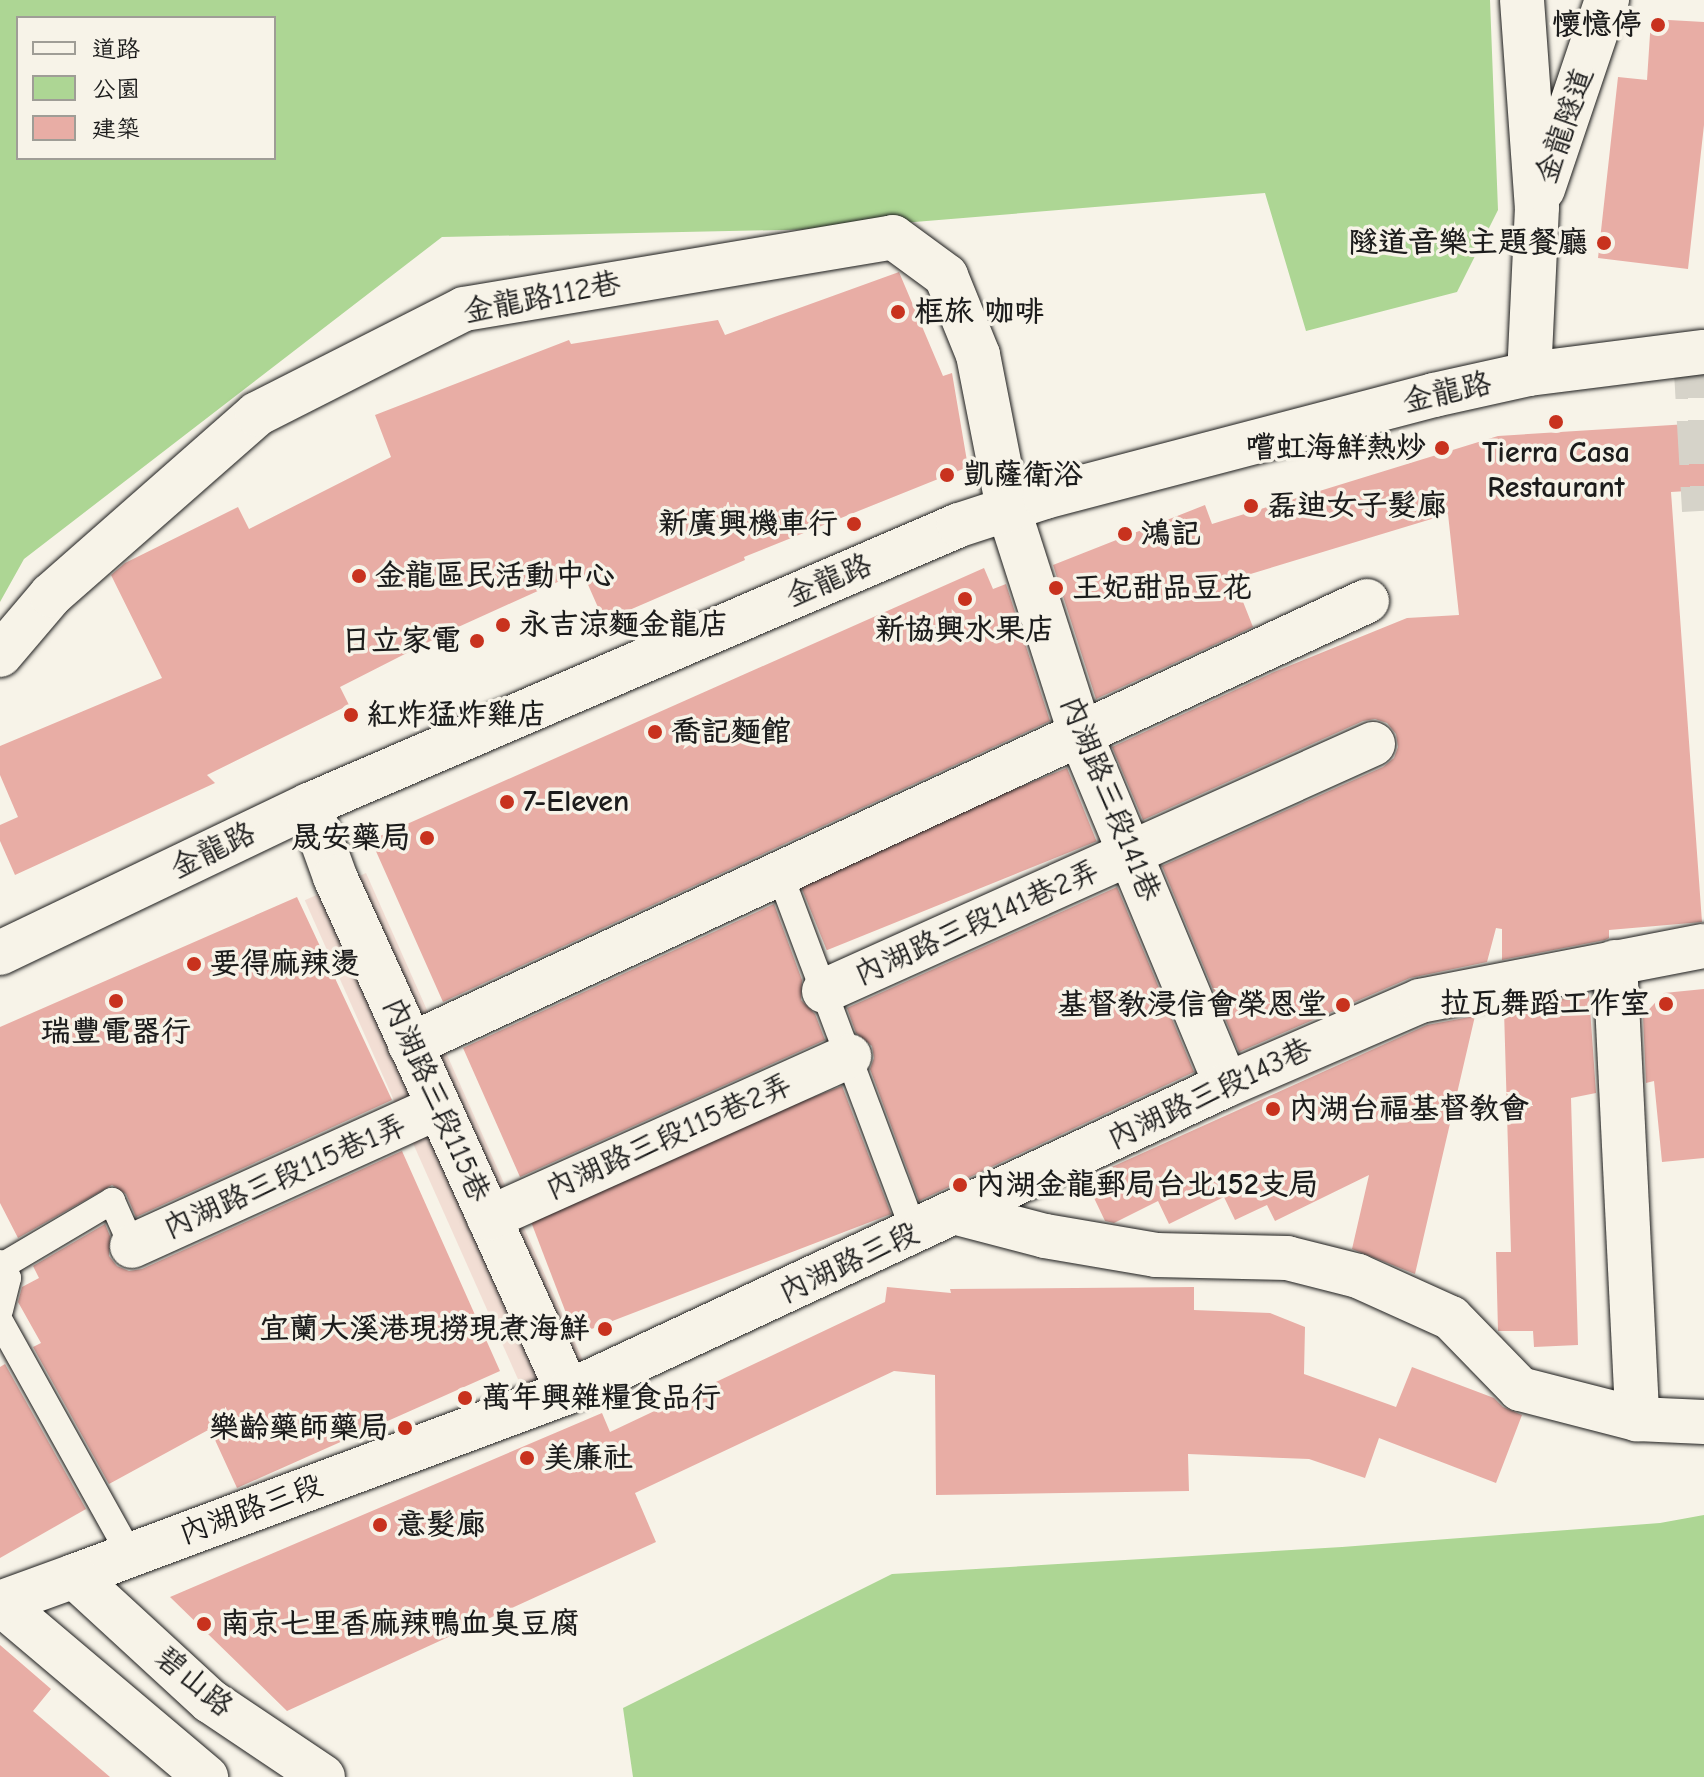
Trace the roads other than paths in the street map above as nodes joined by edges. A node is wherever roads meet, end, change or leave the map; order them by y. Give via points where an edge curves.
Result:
1 (1522, 0) edge
2 (1607, 0) edge
3 (1537, 207) junction
4 (1704, 352) edge
5 (1529, 374) junction
6 (1008, 508) junction
7 (1367, 601) dead end
8 (0, 655) edge
9 (1081, 736) junction
10 (1373, 744) dead end
11 (309, 805) junction
12 (1131, 855) junction
13 (779, 872) junction
14 (1704, 946) edge
15 (0, 953) edge
16 (1615, 962) junction
17 (824, 991) junction
18 (410, 1045) junction
19 (849, 1056) junction
20 (1226, 1085) junction
21 (438, 1107) junction
22 (957, 1213) junction
23 (489, 1218) junction
24 (914, 1232) junction
25 (132, 1246) joint
26 (1, 1264) edge
27 (0, 1310) edge
28 (0, 1321) edge
29 (568, 1392) junction
30 (1637, 1419) junction
31 (1704, 1422) edge
32 (130, 1555) junction
33 (74, 1576) junction
34 (0, 1603) edge
35 (206, 1777) edge
36 (323, 1777) edge

1 - 3 street, 金龍隧道
2 - 3 street, 金龍隧道
3 - 5 street, 金龍隧道
4 - 5 street, 金龍路
5 - 6 street, 金龍路
6 - 8 street, 金龍路112巷 via 978,355 946,276 893,237 464,309 257,414 51,595
6 - 9 street, 內湖路三段141巷
6 - 11 street, 金龍路
7 - 9 street
9 - 12 street, 內湖路三段141巷
9 - 13 street
10 - 12 street, 內湖路三段141巷2弄
11 - 15 street, 金龍路
11 - 18 street, 內湖路三段115巷
12 - 17 street, 內湖路三段141巷2弄
12 - 20 street, 內湖路三段141巷
13 - 17 lane
13 - 18 street
14 - 16 street, 內湖路三段143巷
16 - 20 street, 內湖路三段143巷 via 1420,1001
16 - 30 street
17 - 19 lane
18 - 21 street, 內湖路三段115巷
19 - 23 street, 內湖路三段115巷2弄
19 - 24 lane
20 - 22 street, 內湖路三段143巷
21 - 23 street, 內湖路三段115巷
21 - 25 street, 內湖路三段115巷1弄
22 - 24 street, 內湖路三段
22 - 30 street, 內湖路三段 via 1045,1236 1156,1255 1287,1258 1358,1276 1451,1318 1520,1389
23 - 29 street, 內湖路三段115巷
24 - 29 street, 內湖路三段
25 - 26 lane via 112,1201
26 - 27 lane via 8,1278
28 - 32 lane
29 - 32 street, 內湖路三段
30 - 31 street, 內湖路三段
32 - 33 street, 內湖路三段
33 - 34 street, 內湖路三段
33 - 36 street, 碧山路 via 210,1701
34 - 35 street

